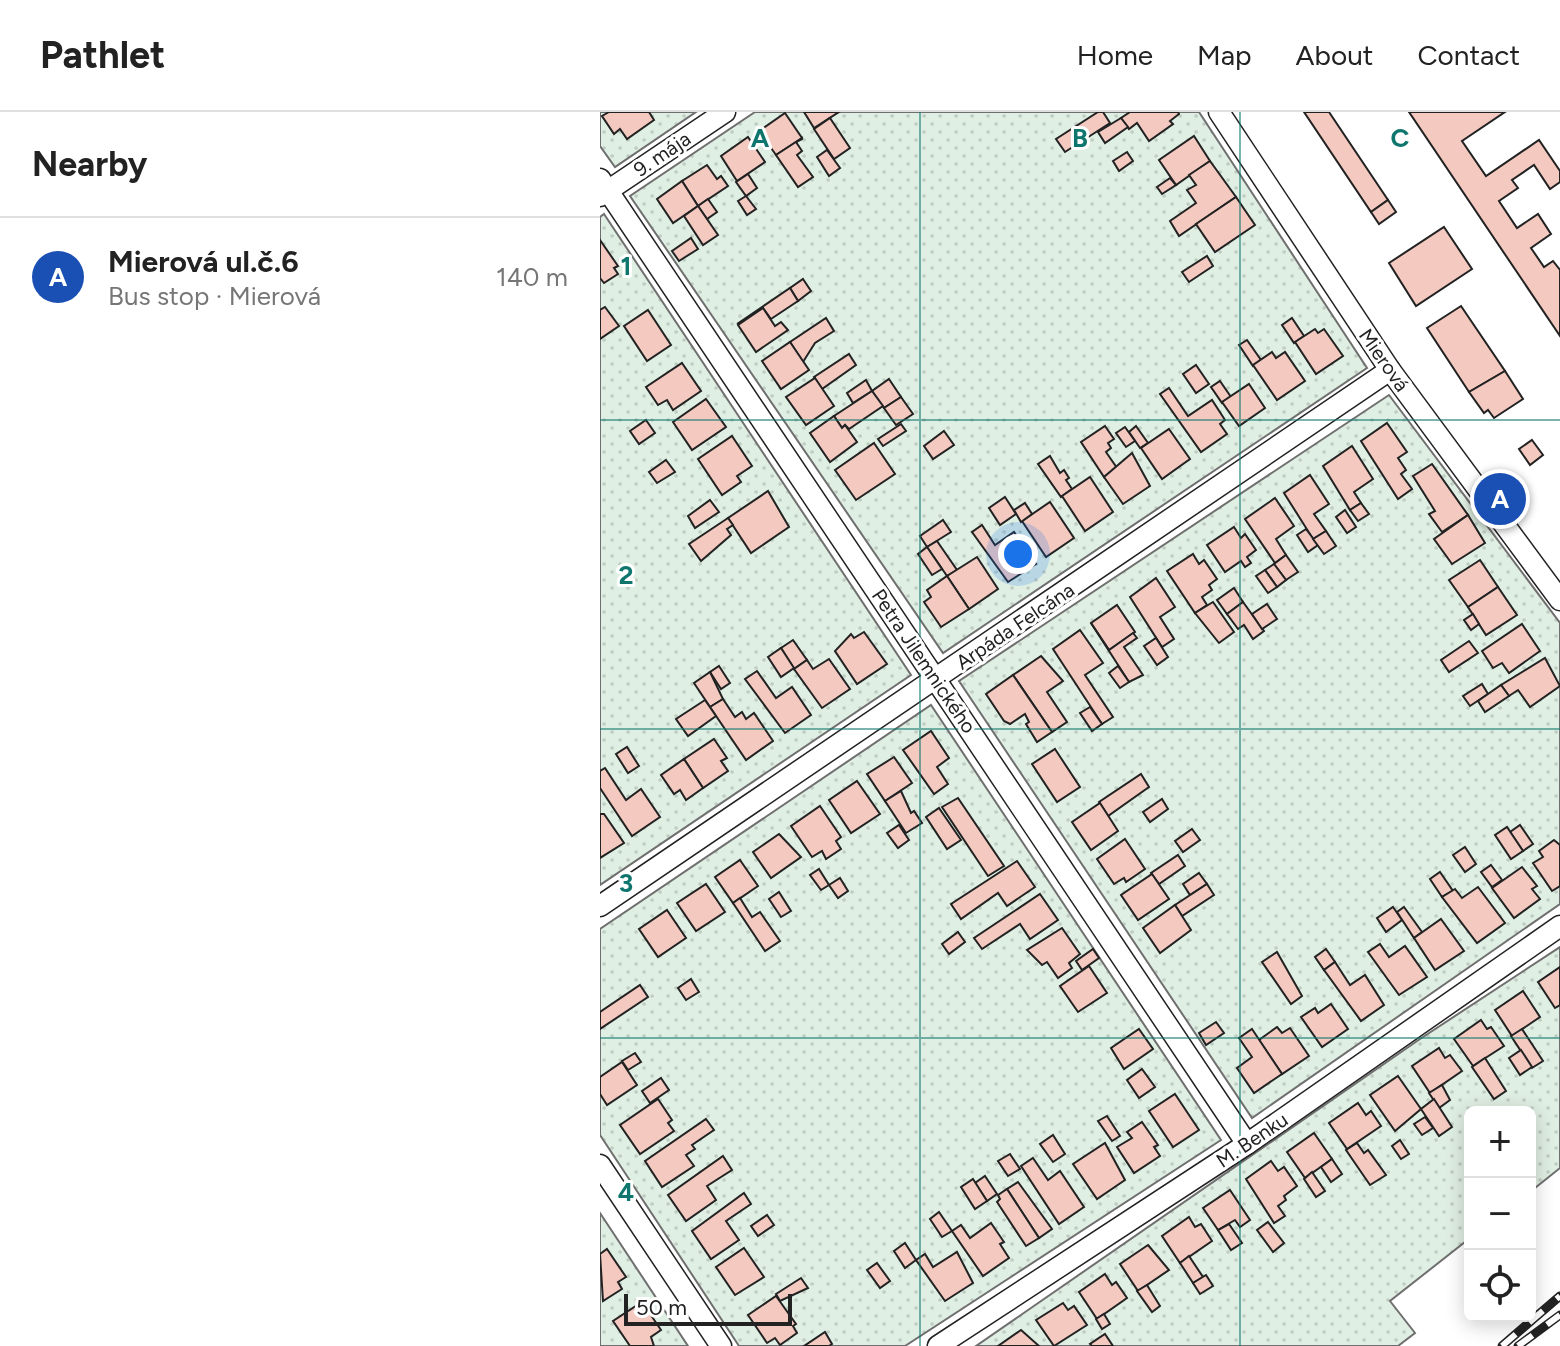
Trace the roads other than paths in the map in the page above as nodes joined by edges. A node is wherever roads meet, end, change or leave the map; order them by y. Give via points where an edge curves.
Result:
1 (725, 112) edge
2 (1219, 112) edge
3 (603, 189) edge
4 (1390, 370) junction
5 (1560, 600) edge
6 (937, 679) junction
7 (600, 906) edge
8 (1560, 926) edge
9 (1247, 1144) junction
10 (600, 1165) edge
11 (721, 1346) edge
12 (938, 1346) edge

1 - 3 street, 9. mája
2 - 4 street, Mierová
3 - 6 street, Petra Jilemnického
4 - 5 street, Mierová
4 - 6 street, Arpáda Felcána
6 - 7 street, Arpáda Felcána
6 - 9 street, Petra Jilemnického
8 - 9 street, M. Benku
9 - 12 street, M. Benku
10 - 11 street

